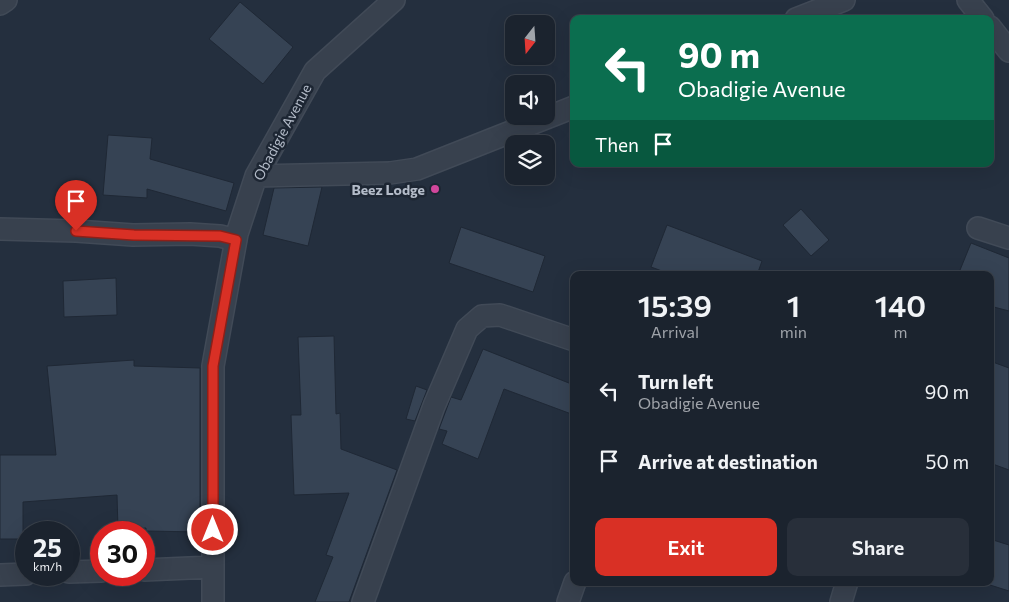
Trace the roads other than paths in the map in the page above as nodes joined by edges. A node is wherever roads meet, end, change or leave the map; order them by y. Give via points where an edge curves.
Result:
1 (6, 0) edge
2 (394, 0) edge
3 (844, 0) edge
4 (968, 0) edge
5 (0, 4) edge
6 (806, 15) edge
7 (980, 15) edge
8 (994, 32) edge
9 (1009, 51) edge
10 (570, 108) edge
11 (256, 176) junction
12 (978, 228) dead end
13 (0, 230) edge
14 (1009, 238) edge
15 (236, 240) junction
16 (570, 339) edge
17 (214, 567) junction
18 (155, 570) edge
19 (15, 574) edge
20 (0, 575) edge
21 (574, 586) edge
22 (846, 586) edge
23 (213, 602) edge
24 (363, 602) edge
25 (568, 602) edge
26 (841, 602) edge

1 - 5 street
2 - 11 street, Obadigie Avenue via 315,72
3 - 6 street
4 - 7 street
8 - 9 street
10 - 11 street via 416,169 390,173
11 - 15 street, Obadigie Avenue
12 - 14 street
13 - 15 street via 190,234
15 - 17 street, Obadigie Avenue via 213,366
16 - 24 street via 500,315 482,316 467,329 434,406
17 - 18 street
17 - 23 street, Obadigie Avenue
19 - 20 street
21 - 25 street
22 - 26 street

